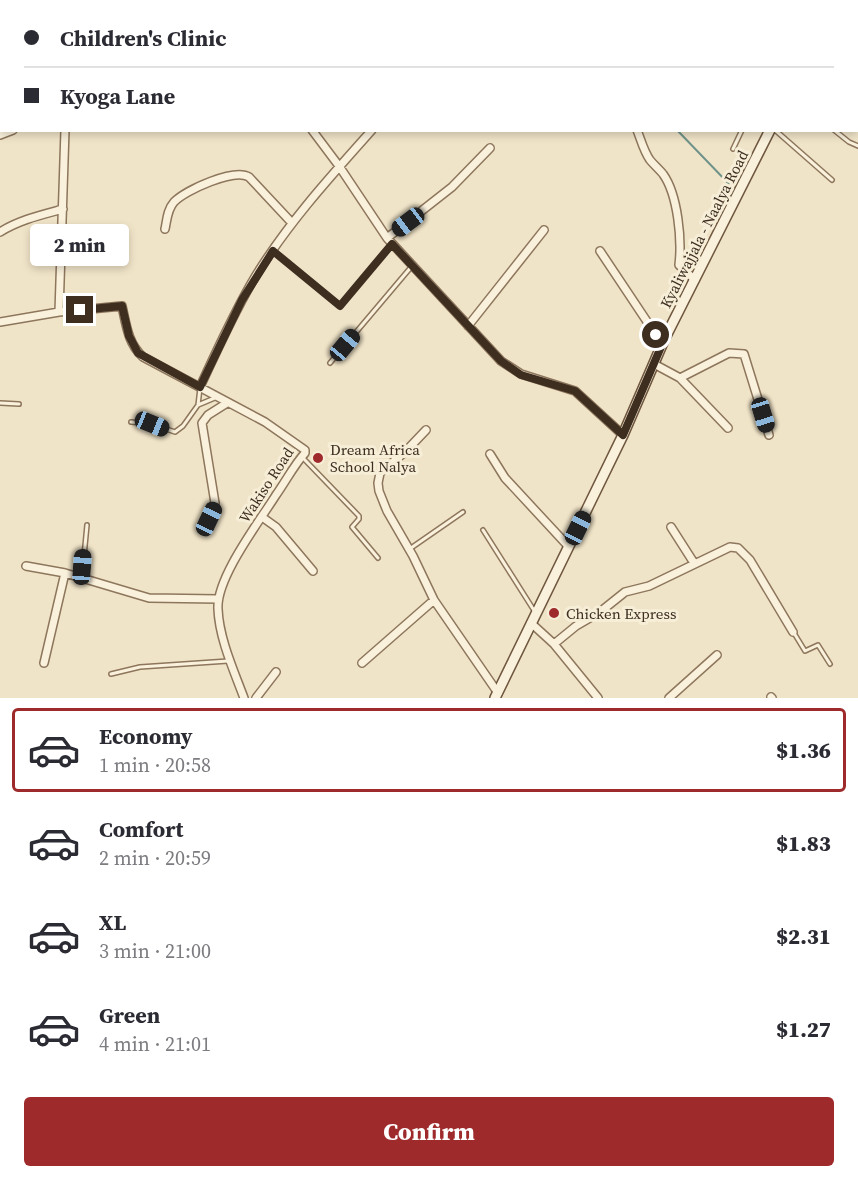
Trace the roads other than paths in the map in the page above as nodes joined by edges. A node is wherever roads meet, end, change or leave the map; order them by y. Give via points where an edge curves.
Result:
1 (65, 132) edge
2 (314, 132) edge
3 (370, 132) edge
4 (638, 132) edge
5 (741, 132) edge
6 (769, 132) edge
7 (777, 132) edge
8 (836, 132) edge
9 (858, 146) edge
10 (490, 148) dead end
11 (733, 149) dead end
12 (339, 166) junction
13 (832, 180) dead end
14 (63, 208) junction
15 (292, 223) junction
16 (165, 229) dead end
17 (544, 230) dead end
18 (0, 232) edge
19 (389, 241) junction
20 (273, 251) junction
21 (600, 251) dead end
22 (412, 265) junction
23 (695, 280) junction
24 (60, 312) junction
25 (0, 322) edge
26 (468, 326) junction
27 (664, 340) junction
28 (330, 363) dead end
29 (654, 364) junction
30 (680, 378) junction
31 (200, 387) junction
32 (217, 397) junction
33 (0, 403) edge
34 (19, 404) dead end
35 (227, 404) junction
36 (198, 405) junction
37 (131, 422) dead end
38 (728, 428) dead end
39 (426, 430) dead end
40 (623, 435) junction
41 (769, 435) dead end
42 (490, 454) dead end
43 (302, 456) junction
44 (463, 512) dead end
45 (262, 517) junction
46 (209, 519) dead end
47 (87, 525) dead end
48 (670, 527) dead end
49 (483, 530) dead end
50 (569, 547) junction
51 (409, 549) junction
52 (378, 558) dead end
53 (694, 563) junction
54 (26, 566) dead end
55 (313, 572) dead end
56 (65, 573) junction
57 (82, 577) junction
58 (218, 599) junction
59 (434, 600) junction
60 (536, 614) junction
61 (531, 623) junction
62 (793, 632) joint
63 (554, 644) junction
64 (717, 655) dead end
65 (230, 661) junction
66 (44, 663) dead end
67 (362, 663) dead end
68 (830, 664) dead end
69 (276, 672) dead end
70 (111, 674) dead end
71 (496, 696) edge
72 (244, 698) edge
73 (256, 698) edge
74 (598, 698) edge
75 (669, 698) edge

1 - 14 street
2 - 12 street
3 - 12 street
4 - 23 street via 649,159 670,187 681,247 679,265
5 - 11 lane
6 - 23 main road, Kyaliwajjala - Naalya Road
7 - 13 lane
8 - 9 lane
10 - 19 street
12 - 15 street
12 - 19 street
14 - 18 street
14 - 24 street
15 - 16 street via 249,177 237,174 176,200
15 - 20 street
17 - 26 street
19 - 20 lane via 340,306
19 - 22 street
20 - 31 street via 242,300
21 - 27 street via 656,335
22 - 26 street
22 - 28 lane
23 - 27 main road, Kyaliwajjala - Naalya Road
24 - 25 street
24 - 31 street, Wakiso Road via 122,306 129,336 143,357
26 - 40 street via 513,370 575,391
27 - 29 main road, Kyaliwajjala - Naalya Road
29 - 30 street
29 - 40 main road, Kyaliwajjala - Naalya Road
30 - 38 street
30 - 41 street via 729,352 744,354
31 - 32 street, Wakiso Road
31 - 36 lane
32 - 35 street, Wakiso Road
32 - 36 lane
33 - 34 lane
35 - 43 street, Wakiso Road via 283,434 305,450
35 - 46 street via 202,423 215,503
36 - 37 lane via 175,432
39 - 51 street via 380,473 378,483 387,511
40 - 50 main road, Kyaliwajjala - Naalya Road
42 - 50 street via 506,478
43 - 45 street, Wakiso Road
43 - 52 lane via 359,516 351,527
44 - 51 lane
45 - 55 street via 276,527
45 - 58 street, Wakiso Road via 233,564
47 - 57 lane
48 - 53 street
49 - 60 lane
50 - 60 main road, Kyaliwajjala - Naalya Road
51 - 59 street
53 - 62 street via 730,547 738,548 750,560
53 - 63 street via 649,586 625,592
54 - 56 street
56 - 57 street
56 - 66 street
57 - 58 street via 149,598
58 - 65 street, Wakiso Road via 219,620
59 - 67 street
59 - 71 street
60 - 61 main road, Kyaliwajjala - Naalya Road
61 - 63 street
61 - 71 main road, Kyaliwajjala - Naalya Road
62 - 68 lane via 805,651 818,645
63 - 74 street
64 - 75 street
65 - 70 lane via 140,667
65 - 72 street, Wakiso Road
69 - 73 street

